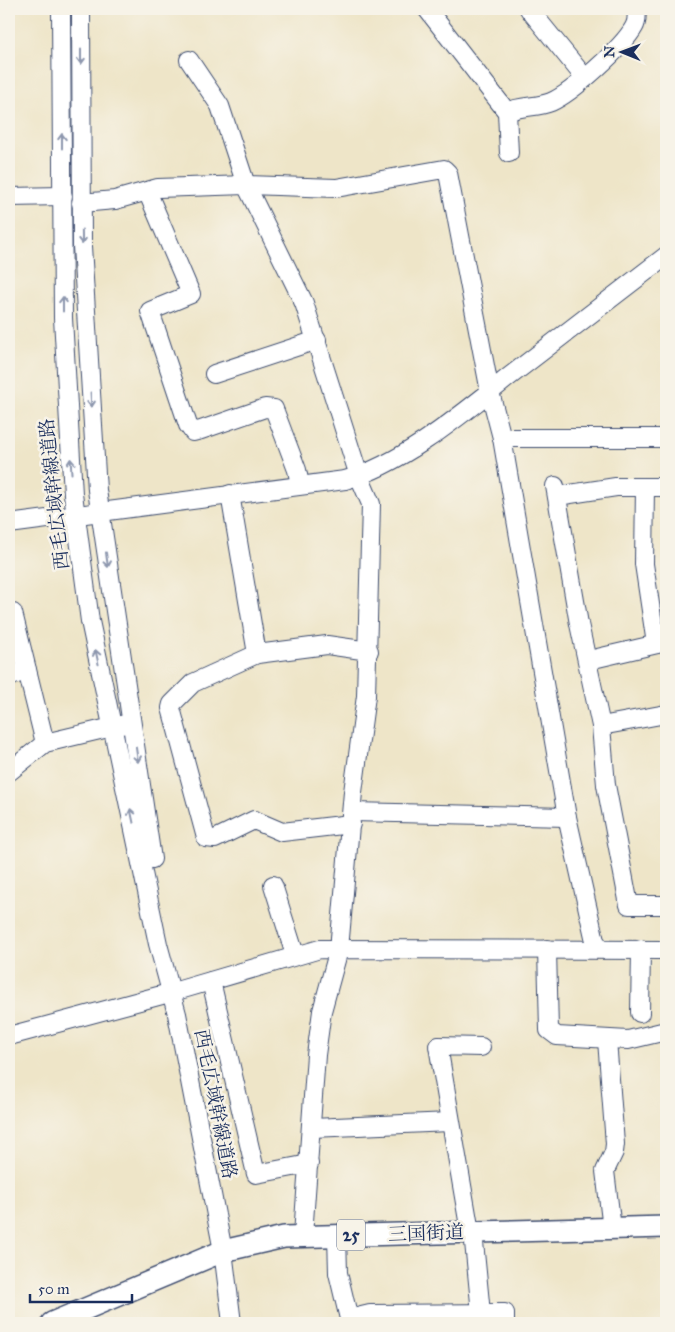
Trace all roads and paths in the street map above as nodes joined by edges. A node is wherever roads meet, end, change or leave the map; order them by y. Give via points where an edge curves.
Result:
1 (61, 9) edge
2 (81, 9) edge
3 (427, 9) edge
4 (529, 9) edge
5 (636, 9) edge
6 (189, 60) dead end
7 (585, 78) junction
8 (507, 112) junction
9 (509, 153) dead end
10 (246, 185) junction
11 (147, 191) junction
12 (63, 196) junction
13 (9, 197) edge
14 (82, 203) junction
15 (666, 256) edge
16 (316, 340) junction
17 (214, 375) dead end
18 (490, 392) junction
19 (502, 438) junction
20 (666, 438) edge
21 (359, 476) junction
22 (300, 485) junction
23 (645, 486) junction
24 (666, 486) edge
25 (230, 494) junction
26 (100, 512) junction
27 (76, 514) junction
28 (9, 524) edge
29 (9, 614) edge
30 (661, 643) edge
31 (369, 652) junction
32 (256, 654) junction
33 (589, 660) junction
34 (27, 670) junction
35 (9, 677) edge
36 (666, 714) edge
37 (132, 721) junction
38 (601, 726) junction
39 (114, 727) junction
40 (45, 743) junction
41 (9, 772) edge
42 (568, 817) junction
43 (351, 818) junction
44 (273, 885) dead end
45 (666, 905) edge
46 (339, 949) junction
47 (548, 949) junction
48 (601, 949) junction
49 (641, 950) junction
50 (666, 950) edge
51 (295, 955) junction
52 (165, 966) junction
53 (211, 981) junction
54 (173, 992) junction
55 (640, 1013) dead end
56 (666, 1031) edge
57 (9, 1036) edge
58 (607, 1040) junction
59 (481, 1047) dead end
60 (450, 1122) junction
61 (312, 1128) junction
62 (309, 1164) junction
63 (666, 1228) edge
64 (612, 1229) junction
65 (471, 1232) junction
66 (303, 1235) junction
67 (338, 1235) junction
68 (223, 1251) junction
69 (481, 1313) junction
70 (350, 1321) edge
71 (52, 1323) edge
72 (232, 1323) edge
73 (505, 1323) edge

12 -> 1 street, 西毛広域幹線道路
2 -> 14 street, 西毛広域幹線道路
3 - 8 street
4 - 7 street
5 - 7 street via 635,26
6 - 10 street via 220,106
7 - 8 street via 554,101 516,107
8 - 9 street
10 - 11 street
10 - 16 street via 304,303
10 - 18 street via 336,188 444,169 448,173
11 - 14 street via 115,200
11 - 22 street via 191,294 150,310 188,426 193,432 265,408 274,409
12 - 13 street
27 -> 12 street, 西毛広域幹線道路 via 64,328
14 -> 26 street, 西毛広域幹線道路 via 90,400
15 - 18 street
16 - 17 street
16 - 21 street
18 - 19 street
18 - 21 street via 439,430
19 - 20 street
19 - 42 street
21 - 22 street
21 - 31 street via 371,504
22 - 25 street
23 - 24 street
23 - 30 street via 644,564
23 - 33 street via 556,491 579,624
25 - 26 street
25 - 32 street
26 - 27 street
26 -> 37 street, 西毛広域幹線道路
27 - 28 street
39 -> 27 street, 西毛広域幹線道路 via 90,621
29 - 34 street via 13,613
30 - 33 street
31 - 32 street via 327,645
31 - 43 street
32 - 43 street via 193,683 172,704 206,838 215,839 254,820 282,832
33 - 38 street
34 - 35 street
34 - 40 street
36 - 38 street
37 - 39 street
37 -> 52 street, 西毛広域幹線道路
38 - 45 street via 606,785 629,905
39 - 40 street
52 -> 39 street, 西毛広域幹線道路
40 - 41 street
42 - 43 street
42 - 48 street via 595,941
43 - 46 street
44 - 51 street
46 - 47 street
46 - 51 street via 320,949
46 - 61 street via 322,1011
47 - 48 street
47 - 58 street via 549,1030 557,1036
48 - 49 street
49 - 50 street
49 - 55 street
51 - 53 street
52 - 54 street, 西毛広域幹線道路
53 - 54 street
53 - 62 street via 256,1174
54 - 57 street
54 - 68 street, 西毛広域幹線道路
56 - 58 street via 628,1040
58 - 64 street via 615,1144 605,1171
59 - 60 street via 438,1046
60 - 61 street
60 - 65 street
61 - 62 street
62 - 66 street
63 - 64 main road, 三国街道 / 25
64 - 65 main road, 三国街道 / 25
65 - 67 main road, 三国街道 / 25
65 - 69 street
66 - 67 main road, 三国街道 / 25
66 - 68 main road, 三国街道 / 25
67 - 70 street via 338,1273
68 - 71 main road, 三国街道 / 25
68 - 72 street, 西毛広域幹線道路
69 - 70 street via 370,1314
69 - 73 street via 505,1313

